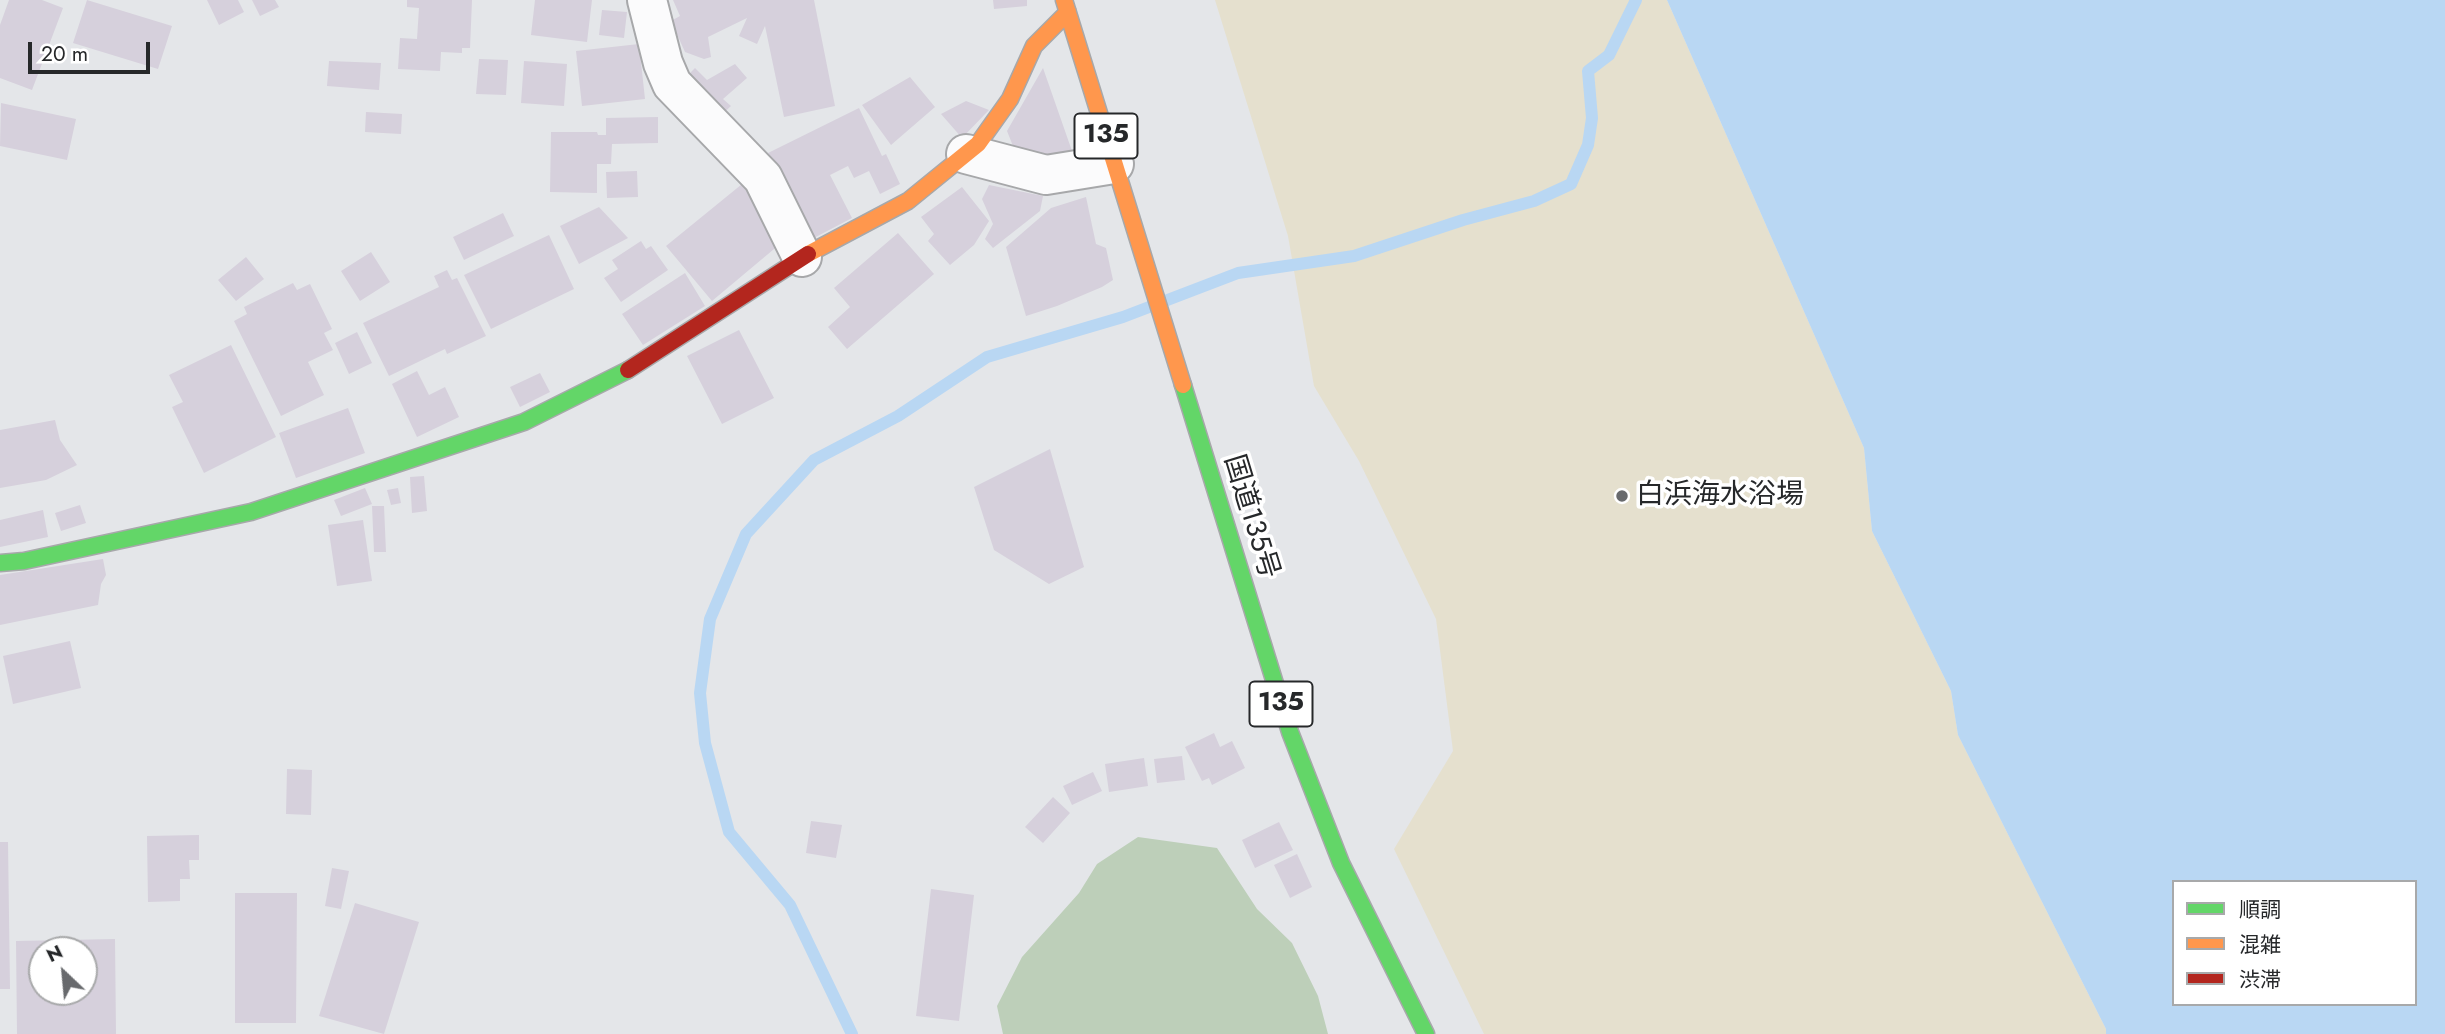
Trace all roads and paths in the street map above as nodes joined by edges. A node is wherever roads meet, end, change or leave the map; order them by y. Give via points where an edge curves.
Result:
1 (647, 0) edge
2 (1066, 6) edge
3 (966, 154) junction
4 (1114, 164) junction
5 (802, 257) junction
6 (0, 563) edge
7 (1426, 1034) edge

1 - 5 street via 672,84 763,178
2 - 3 main road via 1034,46 1010,99
2 - 4 main road, 国道135号 / 135
3 - 4 street via 1046,175
3 - 5 main road via 908,201
4 - 7 main road, 国道135号 / 135 via 1290,732 1341,863
5 - 6 main road via 624,373 524,422 251,512

